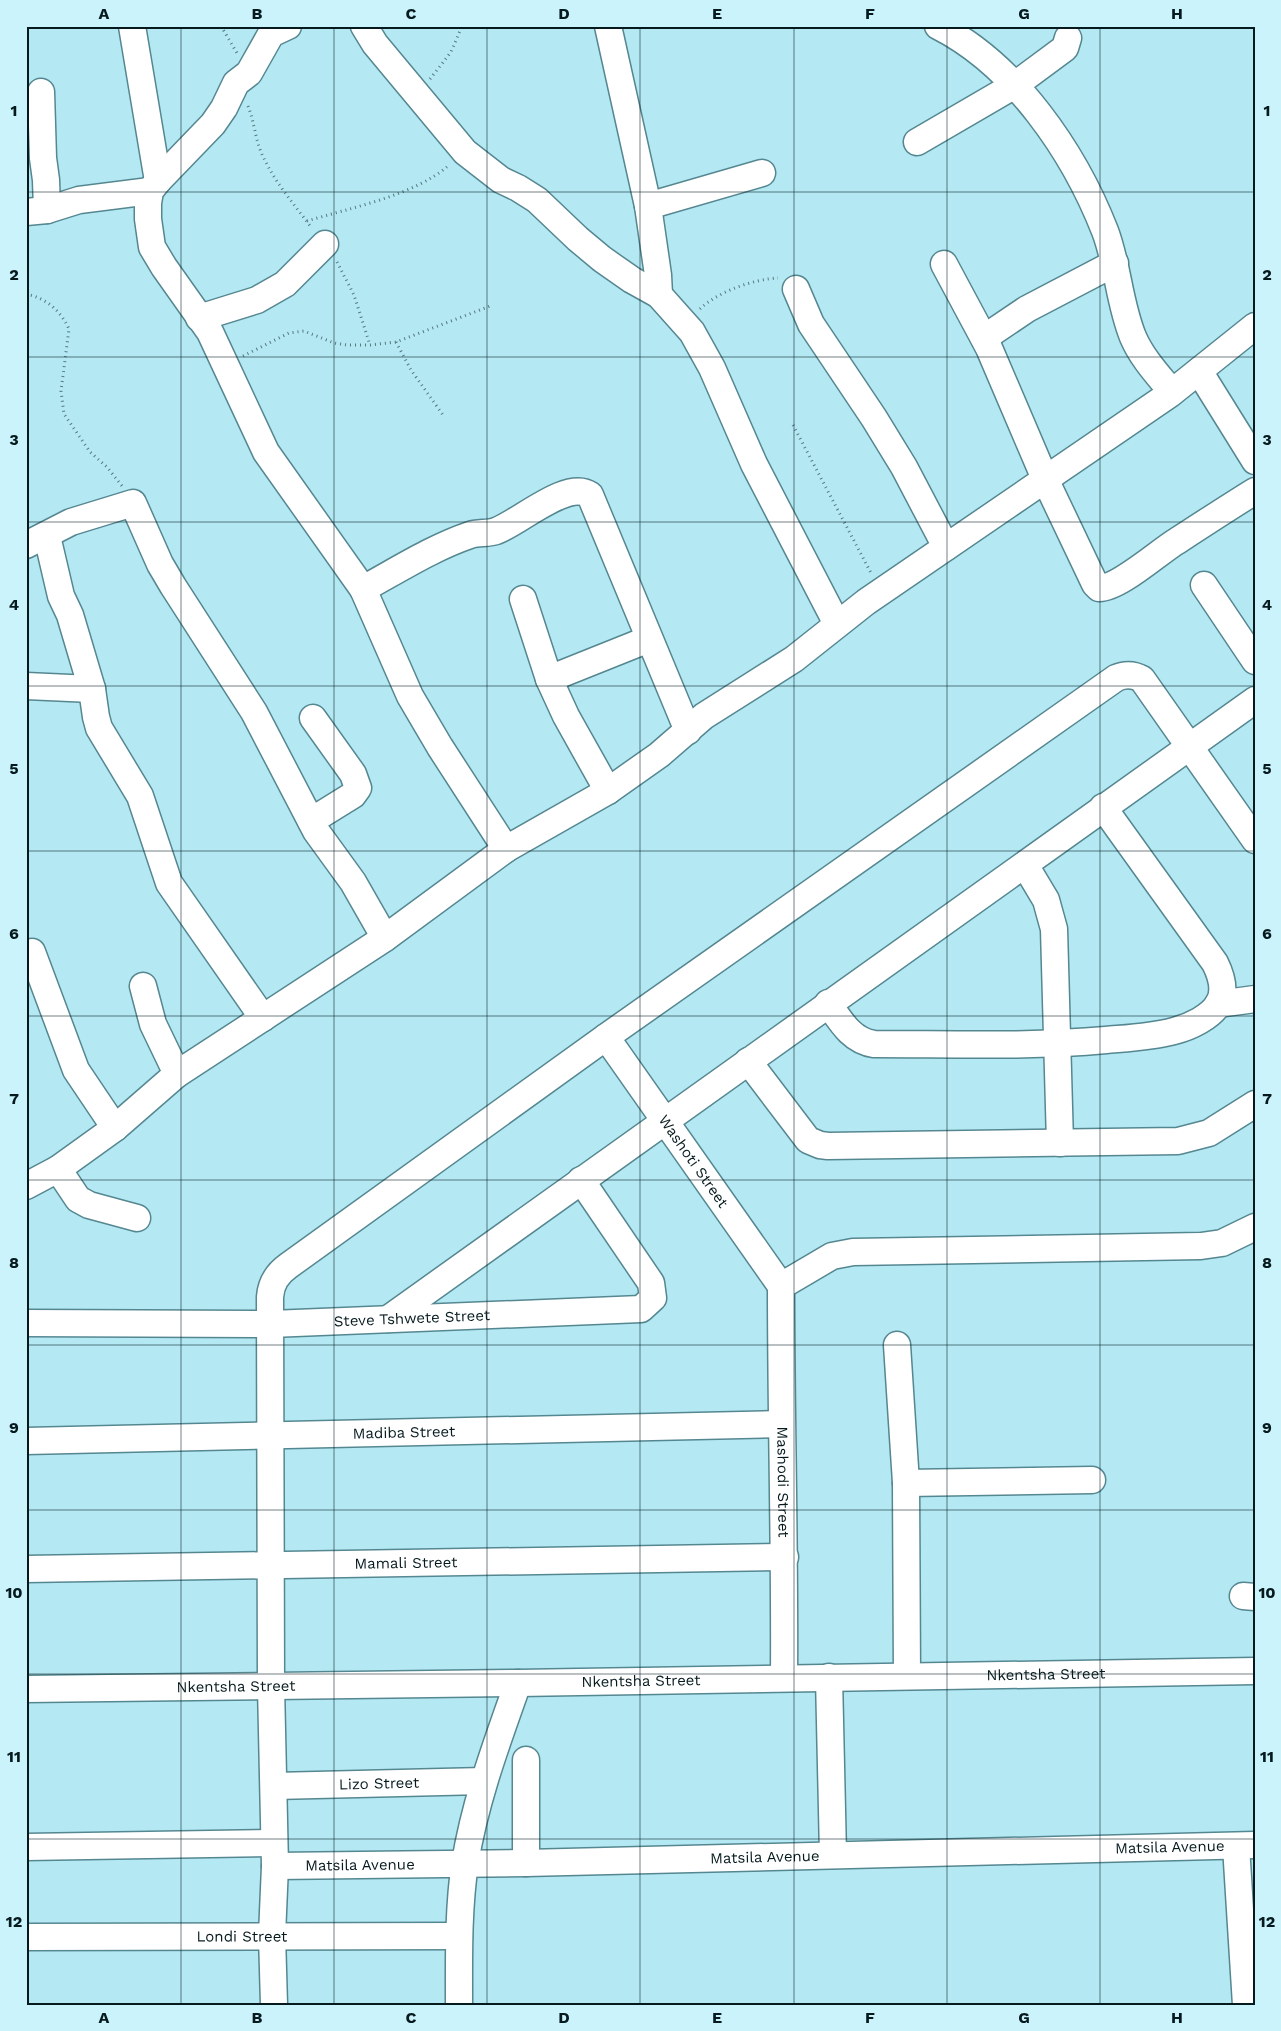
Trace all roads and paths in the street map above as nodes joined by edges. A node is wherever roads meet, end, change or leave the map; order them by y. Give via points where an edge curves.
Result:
1 (132, 26) edge
2 (288, 26) edge
3 (364, 26) edge
4 (462, 26) edge
5 (608, 26) edge
6 (938, 26) edge
7 (1068, 38) dead end
8 (236, 83) junction
9 (1015, 85) junction
10 (41, 92) dead end
11 (418, 96) junction
12 (917, 142) dead end
13 (465, 152) junction
14 (762, 173) dead end
15 (154, 186) junction
16 (648, 206) junction
17 (36, 211) edge
18 (307, 221) junction
19 (325, 244) junction
20 (1115, 263) junction
21 (944, 264) dead end
22 (796, 289) joint
23 (26, 294) edge
24 (659, 295) junction
25 (493, 305) dead end
26 (200, 318) junction
27 (685, 324) junction
28 (1253, 332) edge
29 (984, 338) junction
30 (396, 342) junction
31 (370, 345) junction
32 (227, 365) junction
33 (1199, 371) junction
34 (1172, 392) junction
35 (443, 415) dead end
36 (793, 425) dead end
37 (1255, 461) edge
38 (1045, 479) junction
39 (1255, 491) edge
40 (133, 503) junction
41 (36, 540) edge
42 (946, 547) junction
43 (1204, 585) dead end
44 (363, 589) junction
45 (881, 592) junction
46 (523, 599) dead end
47 (837, 624) junction
48 (649, 639) junction
49 (1255, 660) edge
50 (549, 679) junction
51 (26, 686) edge
52 (92, 689) junction
53 (1255, 700) edge
54 (313, 718) dead end
55 (688, 731) junction
56 (1190, 746) junction
57 (608, 791) junction
58 (1103, 807) junction
59 (310, 821) junction
60 (1255, 840) edge
61 (506, 849) junction
62 (1025, 865) junction
63 (384, 938) junction
64 (32, 952) dead end
65 (143, 986) dead end
66 (1255, 999) edge
67 (828, 1003) junction
68 (1218, 1004) junction
69 (263, 1018) junction
70 (606, 1037) junction
71 (1057, 1045) junction
72 (748, 1061) junction
73 (178, 1074) junction
74 (1255, 1104) edge
75 (664, 1121) junction
76 (116, 1128) junction
77 (1060, 1142) junction
78 (58, 1169) junction
79 (580, 1180) junction
80 (26, 1186) edge
81 (137, 1218) dead end
82 (1255, 1227) edge
83 (781, 1286) junction
84 (388, 1319) junction
85 (26, 1323) edge
86 (271, 1324) junction
87 (897, 1345) dead end
88 (782, 1424) junction
89 (270, 1437) junction
90 (26, 1441) edge
91 (1092, 1480) dead end
92 (906, 1483) junction
93 (785, 1557) junction
94 (271, 1565) junction
95 (26, 1569) edge
96 (1255, 1671) edge
97 (907, 1676) junction
98 (829, 1677) junction
99 (784, 1678) junction
100 (518, 1683) junction
101 (271, 1686) junction
102 (26, 1689) edge
103 (526, 1760) dead end
104 (484, 1781) junction
105 (274, 1786) junction
106 (1245, 1845) edge
107 (26, 1847) edge
108 (274, 1855) junction
109 (833, 1855) junction
110 (465, 1863) junction
111 (526, 1863) junction
112 (272, 1935) junction
113 (459, 1936) junction
114 (26, 1937) edge
115 (274, 2005) edge
116 (459, 2005) edge
117 (1246, 2005) edge

1 - 15 street
2 - 8 street via 271,34 249,73
3 - 11 street
4 - 11 path via 451,52
5 - 16 street
6 - 9 street via 975,50
7 - 9 street via 1065,48
8 - 15 street via 213,124
8 - 18 path via 245,97 262,153 293,205
9 - 12 street
9 - 20 street via 1074,166 1105,230
10 - 17 street via 46,180
11 - 13 street
13 - 18 path via 416,188
13 - 24 street via 501,180 537,200 602,259
14 - 16 street
15 - 17 street
15 - 26 street via 148,219 152,247
16 - 24 street
18 - 19 path
19 - 26 street via 285,284 257,300
19 - 31 path via 354,295
20 - 29 street via 1027,309
20 - 34 street via 1132,335 1146,360
21 - 29 street
22 - 27 path via 790,280 782,278 757,281 714,297
22 - 42 street via 811,324 904,467
23 - 40 path via 44,300 57,311 69,329 61,391 64,414 77,436 121,483
24 - 27 street
25 - 30 path
26 - 32 street
27 - 47 street via 712,368 754,464
28 - 33 street
29 - 38 street
30 - 31 path
30 - 35 path via 411,370
31 - 32 path via 334,342 304,331 289,333
32 - 44 street via 266,452
33 - 34 street
33 - 37 street
34 - 38 street
36 - 45 path
38 - 39 street via 1094,581 1102,588 1139,569 1167,547
38 - 42 street
40 - 41 street via 71,522
40 - 59 street via 160,564 254,712
41 - 52 street via 70,615
42 - 45 street
43 - 49 street
44 - 48 street via 438,549 470,535 496,531 540,506 580,491 590,495
44 - 61 street via 410,696
45 - 47 street
46 - 50 street
47 - 55 street via 794,659 704,716
48 - 50 street
48 - 55 street
50 - 57 street
51 - 52 street
52 - 69 street via 99,728 140,796 169,883
53 - 56 street
54 - 59 street via 353,774 358,788 353,795
55 - 57 street
56 - 58 street
56 - 60 street
56 - 70 street via 1142,679 1128,675 1116,678
57 - 61 street
58 - 62 street
58 - 68 street via 1216,963 1223,984
59 - 63 street via 357,888
61 - 63 street
62 - 67 street
62 - 71 street via 1042,893 1054,929
63 - 69 street
64 - 76 street via 76,1070
65 - 73 street via 153,1024
66 - 68 street
67 - 71 street via 849,1032 867,1043
67 - 72 street
68 - 71 street via 1202,1019 1176,1031
69 - 73 street
70 - 75 street, Washoti Street
70 - 86 street via 281,1271 271,1287
71 - 77 street
72 - 75 street
72 - 77 street via 800,1132 820,1145
73 - 76 street
74 - 77 street via 1209,1133 1189,1140
75 - 79 street
75 - 83 street, Washoti Street
76 - 78 street
78 - 80 street
78 - 81 street via 78,1199 89,1206
79 - 84 street
79 - 84 street, Steve Tshwete Street via 651,1283 652,1298 645,1306 634,1310
82 - 83 street via 1222,1243 1201,1246 853,1252 832,1256
83 - 88 street, Mashodi Street
84 - 86 street, Steve Tshwete Street
85 - 86 street, Steve Tshwete Street
86 - 89 street
87 - 92 street
88 - 89 street, Madiba Street
88 - 93 street, Mashodi Street
89 - 90 street, Madiba Street
89 - 94 street
91 - 92 street
92 - 97 street
93 - 94 street, Mamali Street
93 - 99 street, Mashodi Street
94 - 95 street, Mamali Street
94 - 101 street
96 - 97 street, Nkentsha Street
97 - 98 street, Nkentsha Street
98 - 99 street, Nkentsha Street
98 - 109 street
99 - 100 street, Nkentsha Street
100 - 101 street, Nkentsha Street
100 - 104 street
101 - 102 street, Nkentsha Street
101 - 105 street
103 - 111 street
104 - 105 street, Lizo Street
104 - 110 street
105 - 108 street
106 - 109 street, Matsila Avenue
106 - 117 street
107 - 108 street, Matsila Avenue
108 - 110 street, Matsila Avenue
108 - 112 street
109 - 111 street, Matsila Avenue
110 - 111 street, Matsila Avenue
110 - 113 street
112 - 113 street, Londi Street
112 - 114 street, Londi Street
112 - 115 street
113 - 116 street

